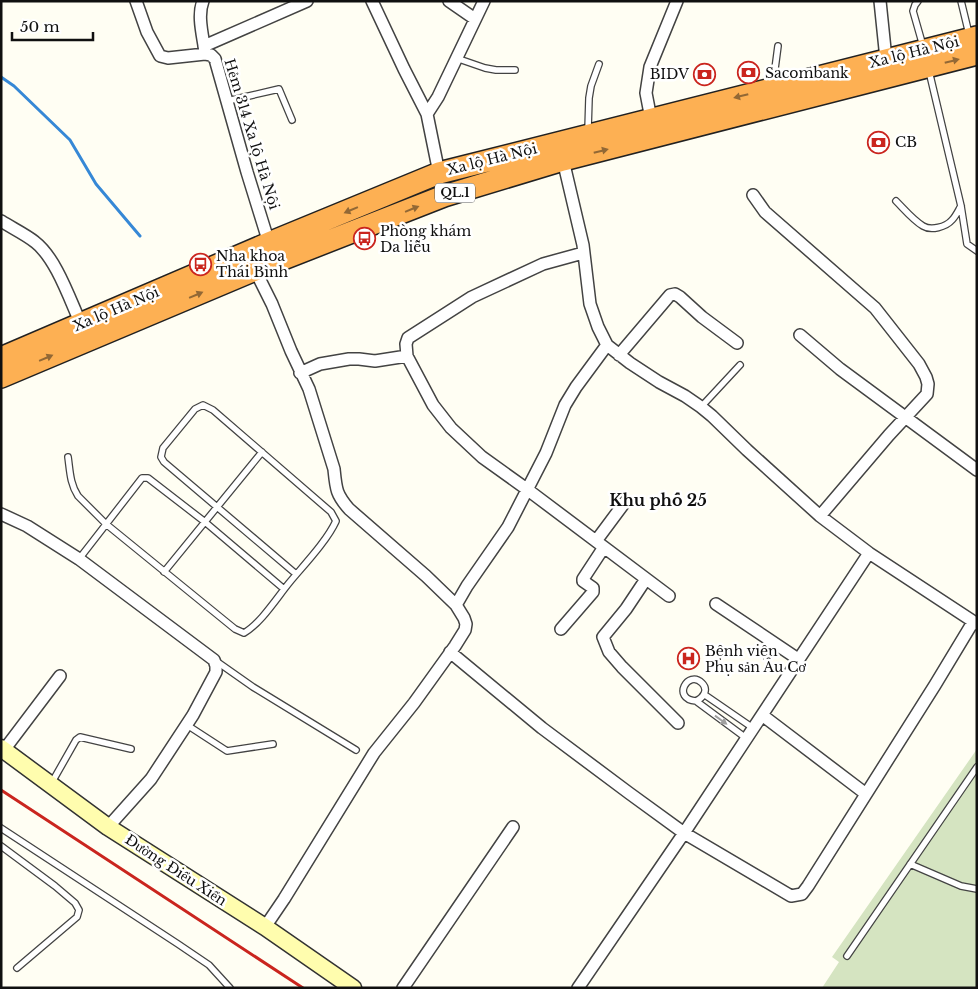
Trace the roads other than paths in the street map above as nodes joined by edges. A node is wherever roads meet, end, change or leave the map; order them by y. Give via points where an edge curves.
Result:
1 (136, 1) edge
2 (203, 1) edge
3 (307, 1) edge
4 (372, 1) edge
5 (449, 1) edge
6 (484, 1) edge
7 (677, 1) edge
8 (880, 1) edge
9 (918, 1) edge
10 (961, 1) edge
11 (476, 19) junction
12 (974, 43) edge
13 (778, 46) dead end
14 (205, 50) junction
15 (456, 58) junction
16 (926, 58) junction
17 (599, 64) dead end
18 (888, 68) junction
19 (515, 70) dead end
20 (773, 88) junction
21 (227, 101) junction
22 (427, 114) junction
23 (650, 118) junction
24 (292, 120) dead end
25 (588, 135) junction
26 (563, 160) junction
27 (439, 173) junction
28 (753, 195) dead end
29 (896, 201) dead end
30 (961, 206) junction
31 (1, 221) edge
32 (269, 243) junction
33 (977, 250) edge
34 (583, 253) junction
35 (256, 270) junction
36 (81, 324) junction
37 (800, 335) dead end
38 (737, 343) dead end
39 (607, 345) junction
40 (619, 355) junction
41 (407, 356) junction
42 (1, 358) edge
43 (740, 365) dead end
44 (300, 373) junction
45 (1, 377) edge
46 (701, 407) junction
47 (905, 418) junction
48 (262, 452) junction
49 (68, 458) dead end
50 (977, 470) edge
51 (528, 490) junction
52 (625, 502) dead end
53 (217, 507) junction
54 (1, 514) edge
55 (820, 516) junction
56 (205, 522) junction
57 (106, 524) junction
58 (600, 544) junction
59 (869, 553) junction
60 (79, 559) junction
61 (164, 572) junction
62 (296, 574) junction
63 (646, 579) junction
64 (284, 589) junction
65 (669, 596) dead end
66 (716, 604) dead end
67 (456, 605) junction
68 (975, 623) edge
69 (562, 629) dead end
70 (450, 652) junction
71 (214, 660) junction
72 (798, 660) junction
73 (60, 676) dead end
74 (704, 695) junction
75 (696, 701) junction
76 (762, 715) junction
77 (678, 722) dead end
78 (187, 725) junction
79 (750, 733) junction
80 (273, 744) dead end
81 (3, 749) edge
82 (131, 749) dead end
83 (356, 750) dead end
84 (977, 767) edge
85 (51, 785) junction
86 (866, 794) junction
87 (108, 827) junction
88 (513, 827) dead end
89 (1, 828) edge
90 (684, 833) junction
91 (1, 846) edge
92 (910, 864) junction
93 (977, 889) edge
94 (265, 927) junction
95 (847, 956) dead end
96 (17, 968) dead end
97 (230, 988) edge
98 (353, 988) edge
99 (403, 988) edge
100 (578, 988) edge

1 - 14 street, Hẻm 314 Xa lộ Hà Nội via 160,56 168,58
2 - 14 street via 201,18
3 - 14 street
4 - 22 street
5 - 11 street
6 - 11 street
7 - 23 street via 650,67 646,93
8 - 18 street
9 - 16 lane via 913,12
10 - 12 lane
11 - 15 street
12 - 16 highway, Xa lộ Hà Nội / QL.1
13 - 20 lane
14 - 21 street, Hẻm 314 Xa lộ Hà Nội via 215,59
15 - 19 lane via 485,68
15 - 22 street
16 - 18 highway, Xa lộ Hà Nội / QL.1
16 - 30 lane
17 - 25 lane via 589,98
18 - 20 highway, Xa lộ Hà Nội / QL.1
26 -> 18 highway, Xa lộ Hà Nội / QL.1
20 -> 23 highway, Xa lộ Hà Nội / QL.1
21 - 24 lane via 279,89
21 - 32 street, Hẻm 314 Xa lộ Hà Nội
22 - 27 street
23 - 25 highway, Xa lộ Hà Nội / QL.1
25 - 27 highway, Xa lộ Hà Nội / QL.1
26 - 34 street
35 -> 26 highway, Xa lộ Hà Nội / QL.1 via 444,196
27 -> 32 highway, Xa lộ Hà Nội / QL.1
28 - 47 street via 765,212 875,308 919,364 928,384 927,394
29 - 30 lane via 929,229 951,222
30 - 33 lane via 968,244
31 - 36 street via 35,242 44,252 58,273
32 - 36 highway, Xa lộ Hà Nội / QL.1
34 - 39 street via 590,304
34 - 41 street via 543,264 472,298 408,338
35 - 44 street
45 -> 35 highway, Xa lộ Hà Nội / QL.1
36 - 42 highway, Xa lộ Hà Nội / QL.1
37 - 47 street
38 - 40 street via 675,294 670,295
39 - 40 street
39 - 51 street via 566,405
40 - 46 street
41 - 44 street via 375,361 349,359 320,364
41 - 51 street via 433,405 451,428 482,457
43 - 46 lane
44 - 67 street via 309,389 334,469 339,497
46 - 55 street
47 - 50 street
47 - 55 street
48 - 53 lane
48 - 53 lane via 203,405 195,408 162,448 164,462
48 - 62 lane via 331,512 336,521
49 - 57 lane via 74,490
51 - 58 street
51 - 67 street via 508,527
52 - 58 street
53 - 56 lane
53 - 62 lane
54 - 60 street via 27,526
55 - 59 street
56 - 57 lane via 148,478 142,478
56 - 61 lane
56 - 64 lane
57 - 60 lane
57 - 61 lane
58 - 63 street
58 - 69 street via 583,579 593,592
59 - 68 street
59 - 72 street
60 - 71 street
61 - 64 lane via 244,633 253,628
62 - 64 lane
63 - 65 street
63 - 77 street via 603,636 609,652 622,667
66 - 72 street
67 - 70 street via 466,624
68 - 86 street
70 - 90 street via 542,728
70 - 94 street via 374,753
71 - 78 street via 216,672
71 - 83 lane
72 - 76 street
73 - 81 street
74 - 75 lane
74 - 75 lane via 704,684 690,680 683,688 684,693 690,701
74 - 79 lane
75 -> 79 lane
76 - 79 street
76 - 86 street
78 - 80 lane via 227,751
78 - 87 street via 151,780
79 - 90 street
81 - 85 street, Đường Điểu Xiển
82 - 85 lane via 80,737
84 - 92 lane
85 - 87 street, Đường Điểu Xiển
86 - 90 street via 802,894 791,896
87 - 94 street, Đường Điểu Xiển
88 - 99 street
89 - 97 lane via 201,960
90 - 100 street
91 - 96 lane via 55,886 79,910 77,917
92 - 93 lane via 961,886
92 - 95 lane
94 - 98 street, Đường Điểu Xiển

